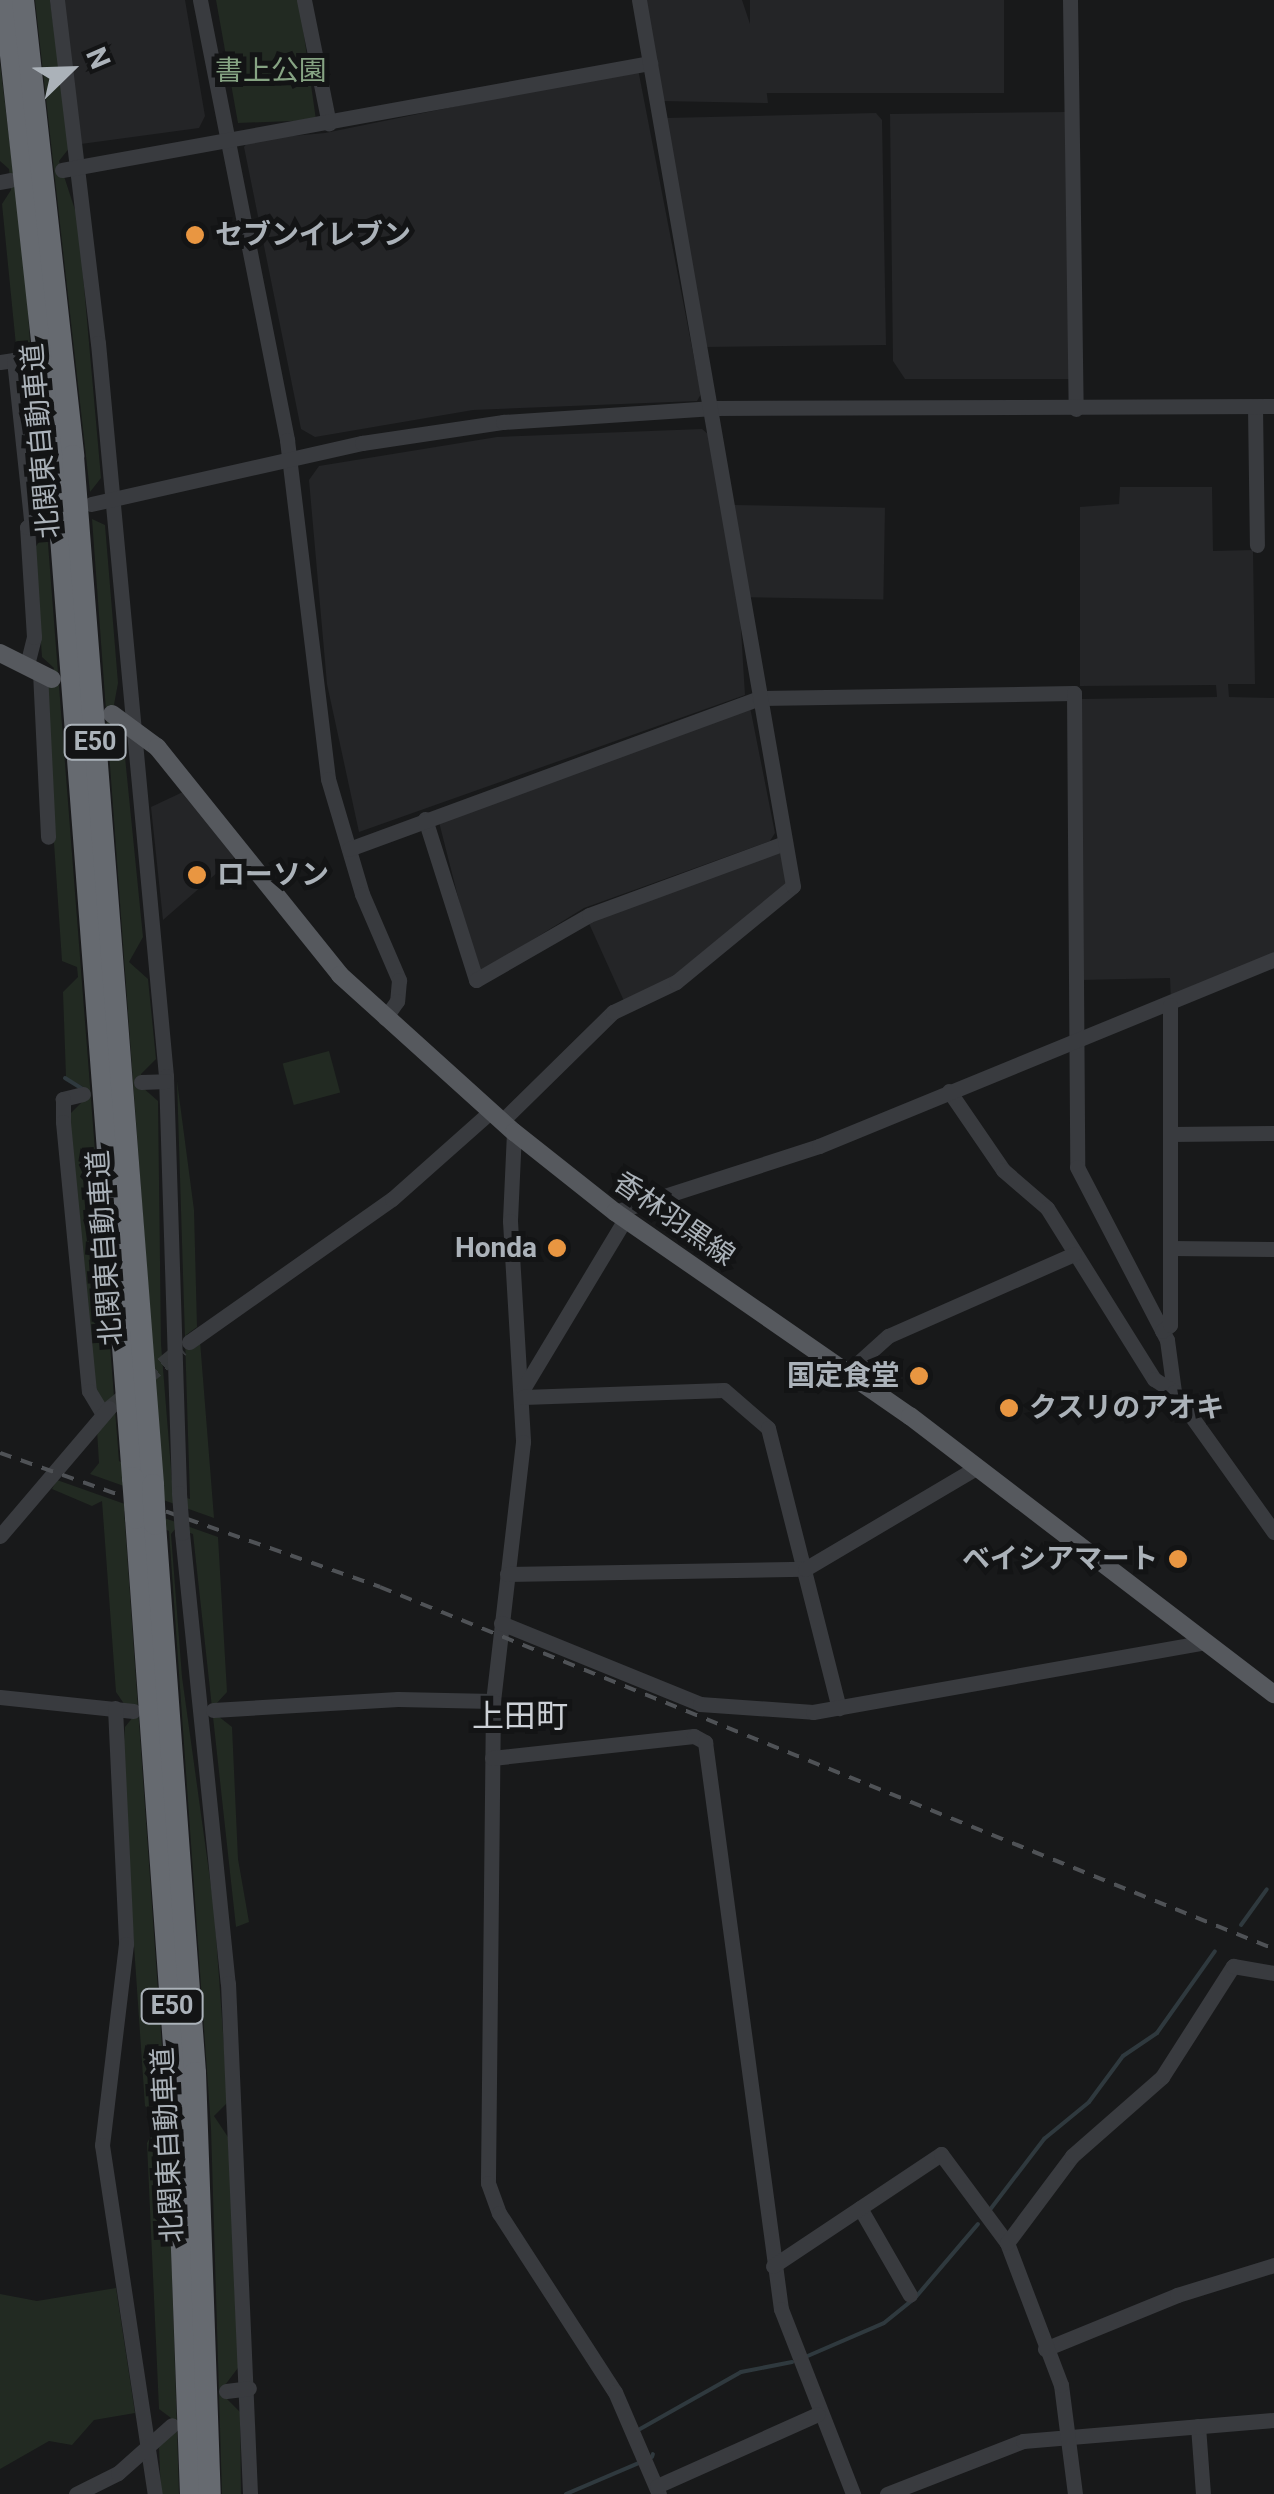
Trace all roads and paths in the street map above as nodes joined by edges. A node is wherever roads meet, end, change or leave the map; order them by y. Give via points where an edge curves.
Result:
1 (23, 0) edge
2 (57, 0) edge
3 (200, 0) edge
4 (304, 0) edge
5 (640, 0) edge
6 (1070, 0) edge
7 (2, 1) edge
8 (650, 63) junction
9 (328, 124) junction
10 (224, 136) junction
11 (70, 168) junction
12 (0, 362) edge
13 (1256, 406) junction
14 (1274, 406) edge
15 (714, 408) junction
16 (1076, 409) junction
17 (290, 458) junction
18 (113, 500) junction
19 (91, 504) dead end
20 (1257, 544) dead end
21 (0, 653) edge
22 (40, 672) junction
23 (758, 698) junction
24 (112, 714) dead end
25 (130, 726) junction
26 (425, 819) junction
27 (48, 837) dead end
28 (785, 843) junction
29 (348, 849) junction
30 (1274, 959) edge
31 (1170, 1005) junction
32 (385, 1018) junction
33 (1076, 1042) junction
34 (166, 1081) junction
35 (141, 1082) dead end
36 (949, 1091) junction
37 (83, 1094) dead end
38 (502, 1121) junction
39 (1274, 1133) edge
40 (1170, 1134) junction
41 (620, 1216) junction
42 (1170, 1248) junction
43 (1274, 1249) edge
44 (1074, 1254) junction
45 (1162, 1331) junction
46 (188, 1342) tunnel mouth
47 (848, 1372) junction
48 (1174, 1392) junction
49 (523, 1393) junction
50 (976, 1468) junction
51 (143, 1482) junction
52 (146, 1521) junction
53 (1274, 1532) edge
54 (0, 1536) edge
55 (805, 1569) junction
56 (507, 1574) junction
57 (501, 1623) junction
58 (1200, 1643) junction
59 (1274, 1694) edge
60 (0, 1697) edge
61 (493, 1701) junction
62 (115, 1708) junction
63 (839, 1708) junction
64 (213, 1710) dead end
65 (133, 1711) dead end
66 (492, 1758) junction
67 (1274, 1974) edge
68 (860, 2208) junction
69 (1007, 2244) junction
70 (1274, 2265) edge
71 (773, 2266) junction
72 (910, 2296) dead end
73 (1046, 2349) junction
74 (249, 2388) junction
75 (226, 2391) dead end
76 (818, 2414) junction
77 (1274, 2420) edge
78 (172, 2426) dead end
79 (1198, 2426) junction
80 (1064, 2437) junction
81 (149, 2447) junction
82 (658, 2490) edge
83 (76, 2494) edge
84 (155, 2494) edge
85 (191, 2494) edge
86 (210, 2494) edge
87 (250, 2494) edge
88 (854, 2494) edge
89 (887, 2494) edge
90 (1075, 2494) edge
91 (1203, 2494) edge

1 - 51 highway, 北関東自動車道 / E50 via 71,436
2 - 11 street
3 - 10 street
4 - 9 street
5 - 8 street
6 - 16 street
7 - 51 highway, 北関東自動車道 / E50 via 16,78 55,459
8 - 9 street
8 - 15 street
9 - 10 street
10 - 11 street
10 - 17 street
11 - 18 street
12 - 22 street via 14,360 38,518 34,643
13 - 14 street
13 - 16 street
13 - 20 street
15 - 16 street
15 - 17 street via 469,426
15 - 23 street
17 - 18 street
17 - 29 street via 318,724
18 - 19 street
18 - 25 street
21 - 22 main road
22 - 27 street
23 - 26 street
23 - 28 street
23 - 33 street via 1074,693
24 - 25 main road, 香林羽黒線
25 - 32 main road, 香林羽黒線 via 156,746 279,906
25 - 34 street
26 - 28 street via 476,980 588,915
26 - 29 street
28 - 38 street via 789,891 676,982 612,1012
29 - 32 street via 399,980 397,1001
30 - 31 street
31 - 33 street
31 - 40 street
32 - 38 main road, 香林羽黒線
33 - 36 street
33 - 45 street via 1078,1175
34 - 35 street
34 - 74 street, bridge via 179,1493 224,1935
36 - 41 street via 819,1146
36 - 44 street via 1003,1170 1047,1208
37 - 54 street via 63,1100 62,1122 89,1391 106,1411
38 - 41 main road, 香林羽黒線
38 - 46 street
38 - 49 street
39 - 40 street
40 - 42 street
41 - 47 main road, 香林羽黒線
41 - 49 street
42 - 43 street
42 - 45 street via 1170,1324
44 - 47 street via 888,1336
44 - 48 street via 1154,1379
45 - 48 street
47 - 50 main road, 香林羽黒線
48 - 53 street
49 - 55 street via 724,1390 768,1428
49 - 56 street via 523,1464
50 - 55 street
50 - 58 main road, 香林羽黒線
51 - 52 highway, 北関東自動車道 / E50, bridge
52 - 85 highway, 北関東自動車道 / E50
52 - 86 highway, 北関東自動車道 / E50 via 196,2089
55 - 56 street
55 - 63 street
56 - 57 street
57 - 61 street
57 - 63 street via 700,1704
58 - 59 main road, 香林羽黒線
58 - 63 street
60 - 62 street
61 - 64 street via 398,1699
61 - 66 street
62 - 65 street
62 - 81 street via 126,1944 102,2145
66 - 71 street via 694,1736 705,1742
66 - 82 street via 490,2190 615,2392
67 - 69 street via 1233,1966 1162,2078 1072,2156
68 - 69 street via 942,2154
68 - 71 street
68 - 72 street
69 - 73 street
70 - 73 street via 1177,2294
71 - 76 street via 788,2334
73 - 80 street via 1061,2385
74 - 75 street
74 - 87 street
76 - 82 street
76 - 88 street
77 - 79 street
78 - 81 street
79 - 80 street
79 - 91 street
80 - 89 street via 1004,2445
80 - 90 street
81 - 83 street via 112,2477
81 - 84 street

